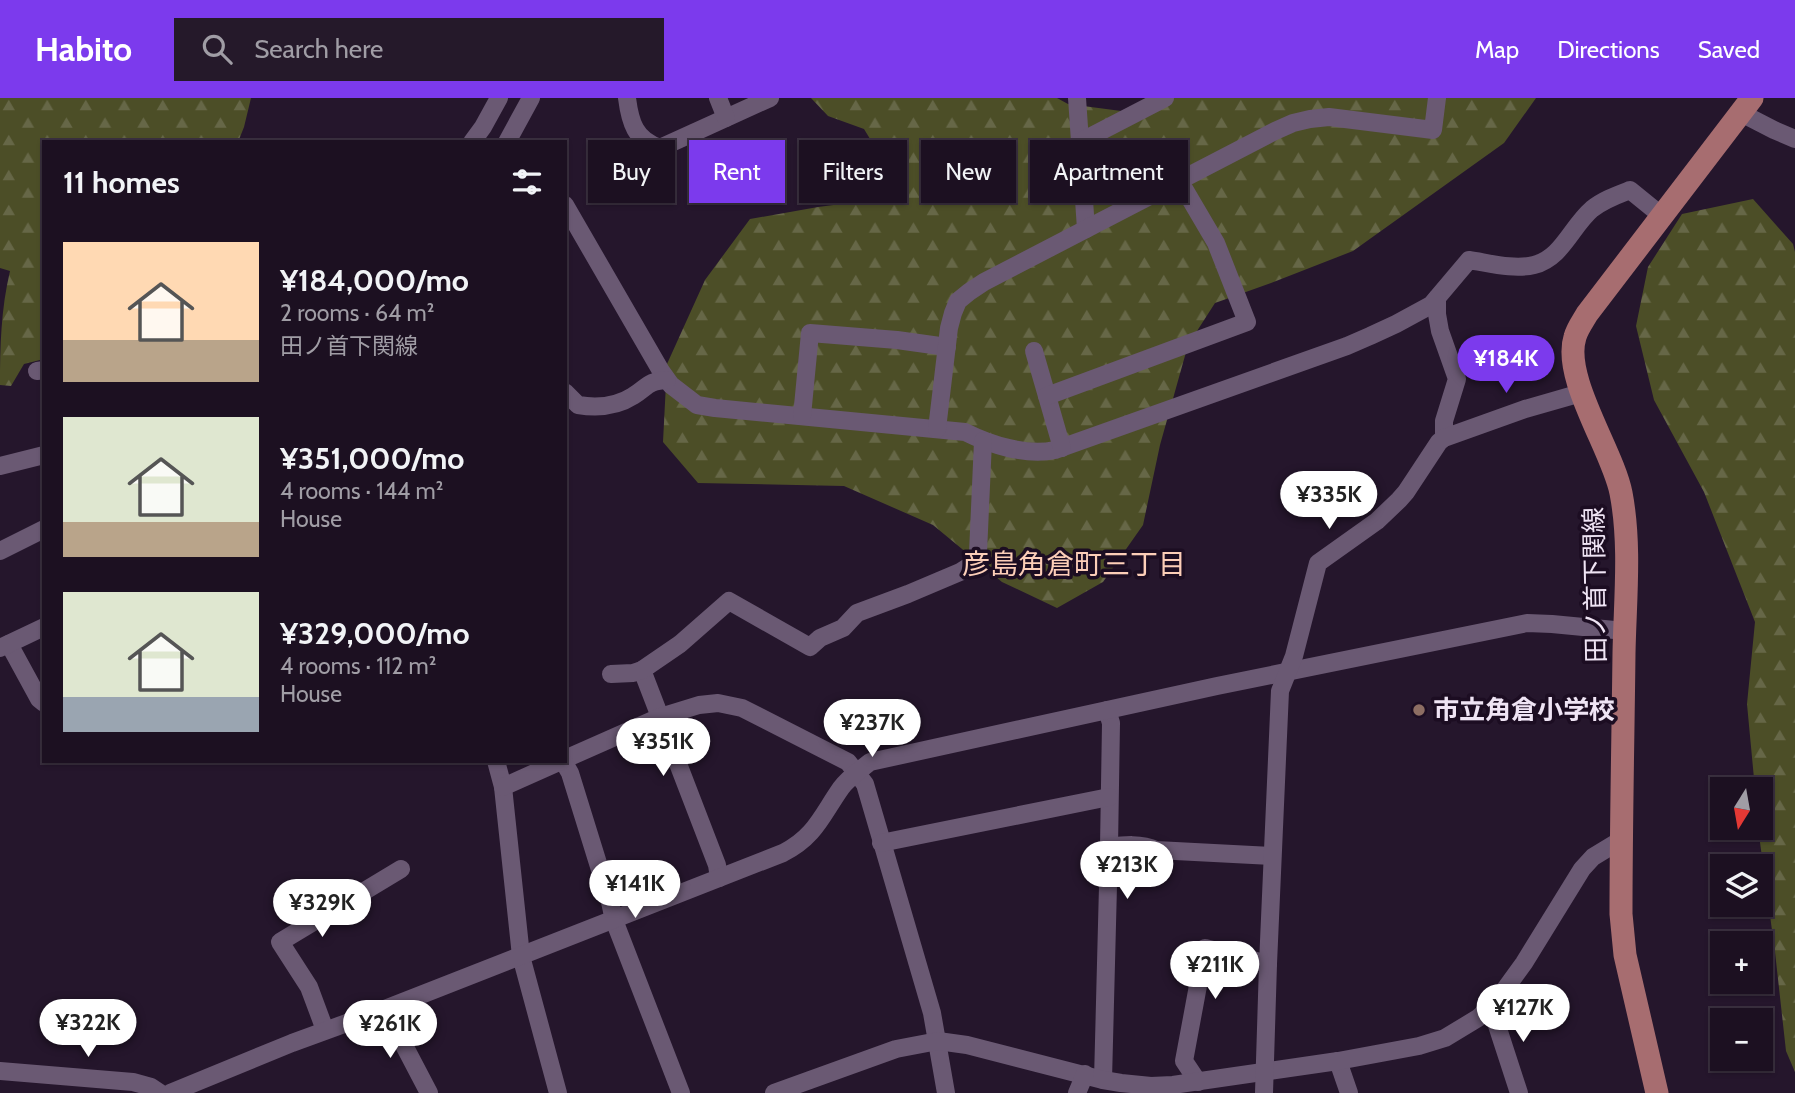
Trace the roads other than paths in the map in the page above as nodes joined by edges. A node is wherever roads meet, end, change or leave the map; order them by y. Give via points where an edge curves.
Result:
1 (499, 98) edge
2 (531, 98) edge
3 (627, 98) edge
4 (718, 98) edge
5 (771, 98) edge
6 (1077, 98) edge
7 (1165, 98) edge
8 (1437, 98) edge
9 (1747, 105) edge
10 (726, 118) junction
11 (1795, 139) edge
12 (473, 140) edge
13 (510, 140) edge
14 (1080, 140) edge
15 (1084, 140) edge
16 (1188, 175) edge
17 (1188, 195) edge
18 (1085, 203) edge
19 (1136, 203) edge
20 (567, 209) edge
21 (1661, 216) junction
22 (1087, 229) junction
23 (1437, 298) junction
24 (947, 347) junction
25 (1034, 351) dead end
26 (667, 380) junction
27 (1581, 393) junction
28 (567, 394) edge
29 (1047, 396) junction
30 (802, 416) junction
31 (937, 429) junction
32 (1444, 438) junction
33 (983, 441) junction
34 (1062, 448) junction
35 (42, 456) edge
36 (0, 466) edge
37 (42, 530) edge
38 (0, 551) edge
39 (42, 628) edge
40 (1625, 631) junction
41 (5, 646) edge
42 (642, 670) junction
43 (1286, 673) junction
44 (611, 674) dead end
45 (42, 701) edge
46 (1107, 710) junction
47 (660, 717) junction
48 (567, 759) edge
49 (497, 763) edge
50 (558, 763) edge
51 (564, 763) edge
52 (858, 772) junction
53 (503, 787) junction
54 (1109, 797) junction
55 (1621, 840) junction
56 (881, 843) junction
57 (1109, 848) junction
58 (1272, 856) junction
59 (401, 869) dead end
60 (719, 878) junction
61 (614, 920) junction
62 (521, 956) junction
63 (1268, 964) junction
64 (1491, 1007) junction
65 (385, 1009) junction
66 (325, 1030) junction
67 (938, 1041) junction
68 (1338, 1061) junction
69 (0, 1071) edge
70 (1265, 1073) junction
71 (1085, 1074) junction
72 (1103, 1080) junction
73 (1198, 1082) junction
74 (786, 1091) edge
75 (160, 1093) edge
76 (170, 1093) edge
77 (429, 1093) edge
78 (558, 1093) edge
79 (681, 1093) edge
80 (946, 1093) edge
81 (1077, 1093) edge
82 (1264, 1093) edge
83 (1349, 1093) edge
84 (1519, 1093) edge
85 (1657, 1093) edge

1 - 12 street
2 - 13 street
3 - 10 street via 638,134 660,148
4 - 10 street
5 - 10 street
6 - 14 street
7 - 15 street
8 - 16 street via 1433,130 1310,118
9 - 11 street via 1774,131
9 - 21 main road, 田ノ首下関線
17 - 29 street via 1216,243 1247,322
18 - 22 street
19 - 22 street
20 - 26 street
21 - 23 street via 1630,190 1616,195 1593,208 1546,261 1525,267 1469,260
21 - 27 main road, 田ノ首下関線 via 1574,338
22 - 24 street via 958,301
23 - 32 street via 1440,331 1457,379 1444,421
23 - 34 street via 1396,324 1347,346
24 - 30 street via 810,333
24 - 31 street
25 - 29 street
26 - 28 street via 654,380 621,403 602,407 578,405
26 - 30 street via 697,405
27 - 32 street
27 - 40 main road, 田ノ首下関線 via 1621,493
29 - 34 street
30 - 31 street
31 - 33 street via 965,432
32 - 43 street via 1399,500 1318,564
33 - 34 street via 1042,453
33 - 42 street via 978,553 971,565 857,612 843,628 810,647 729,601
35 - 36 street
37 - 38 street
39 - 41 street
40 - 43 street via 1527,623
40 - 55 main road, 田ノ首下関線
41 - 45 street
42 - 44 street
42 - 47 street
43 - 46 street
43 - 58 street via 1280,691
46 - 52 street via 890,757 870,762
46 - 54 street via 1111,723
47 - 48 street
47 - 52 street via 710,703 742,708 848,762
47 - 60 street
49 - 53 street
50 - 53 street
51 - 61 street
52 - 56 street via 869,794
52 - 60 street via 842,786 806,839
53 - 62 street
54 - 56 street
54 - 57 street
55 - 64 street via 1582,869
55 - 85 main road, 田ノ首下関線 via 1625,955
56 - 67 street
57 - 58 street via 1147,846
57 - 72 street
58 - 63 street
59 - 66 street via 279,942 309,987
60 - 61 street
61 - 62 street
61 - 79 street
62 - 65 street
62 - 78 street
63 - 70 street
63 - 73 street via 1205,948 1184,1061
64 - 68 street via 1445,1038
64 - 84 street
65 - 66 street
65 - 77 street
66 - 76 street
67 - 71 street
67 - 74 street via 896,1049
67 - 80 street
68 - 70 street
68 - 83 street
69 - 75 street via 134,1082
70 - 73 street
70 - 82 street
71 - 72 street
71 - 81 street
72 - 73 street via 1151,1086

